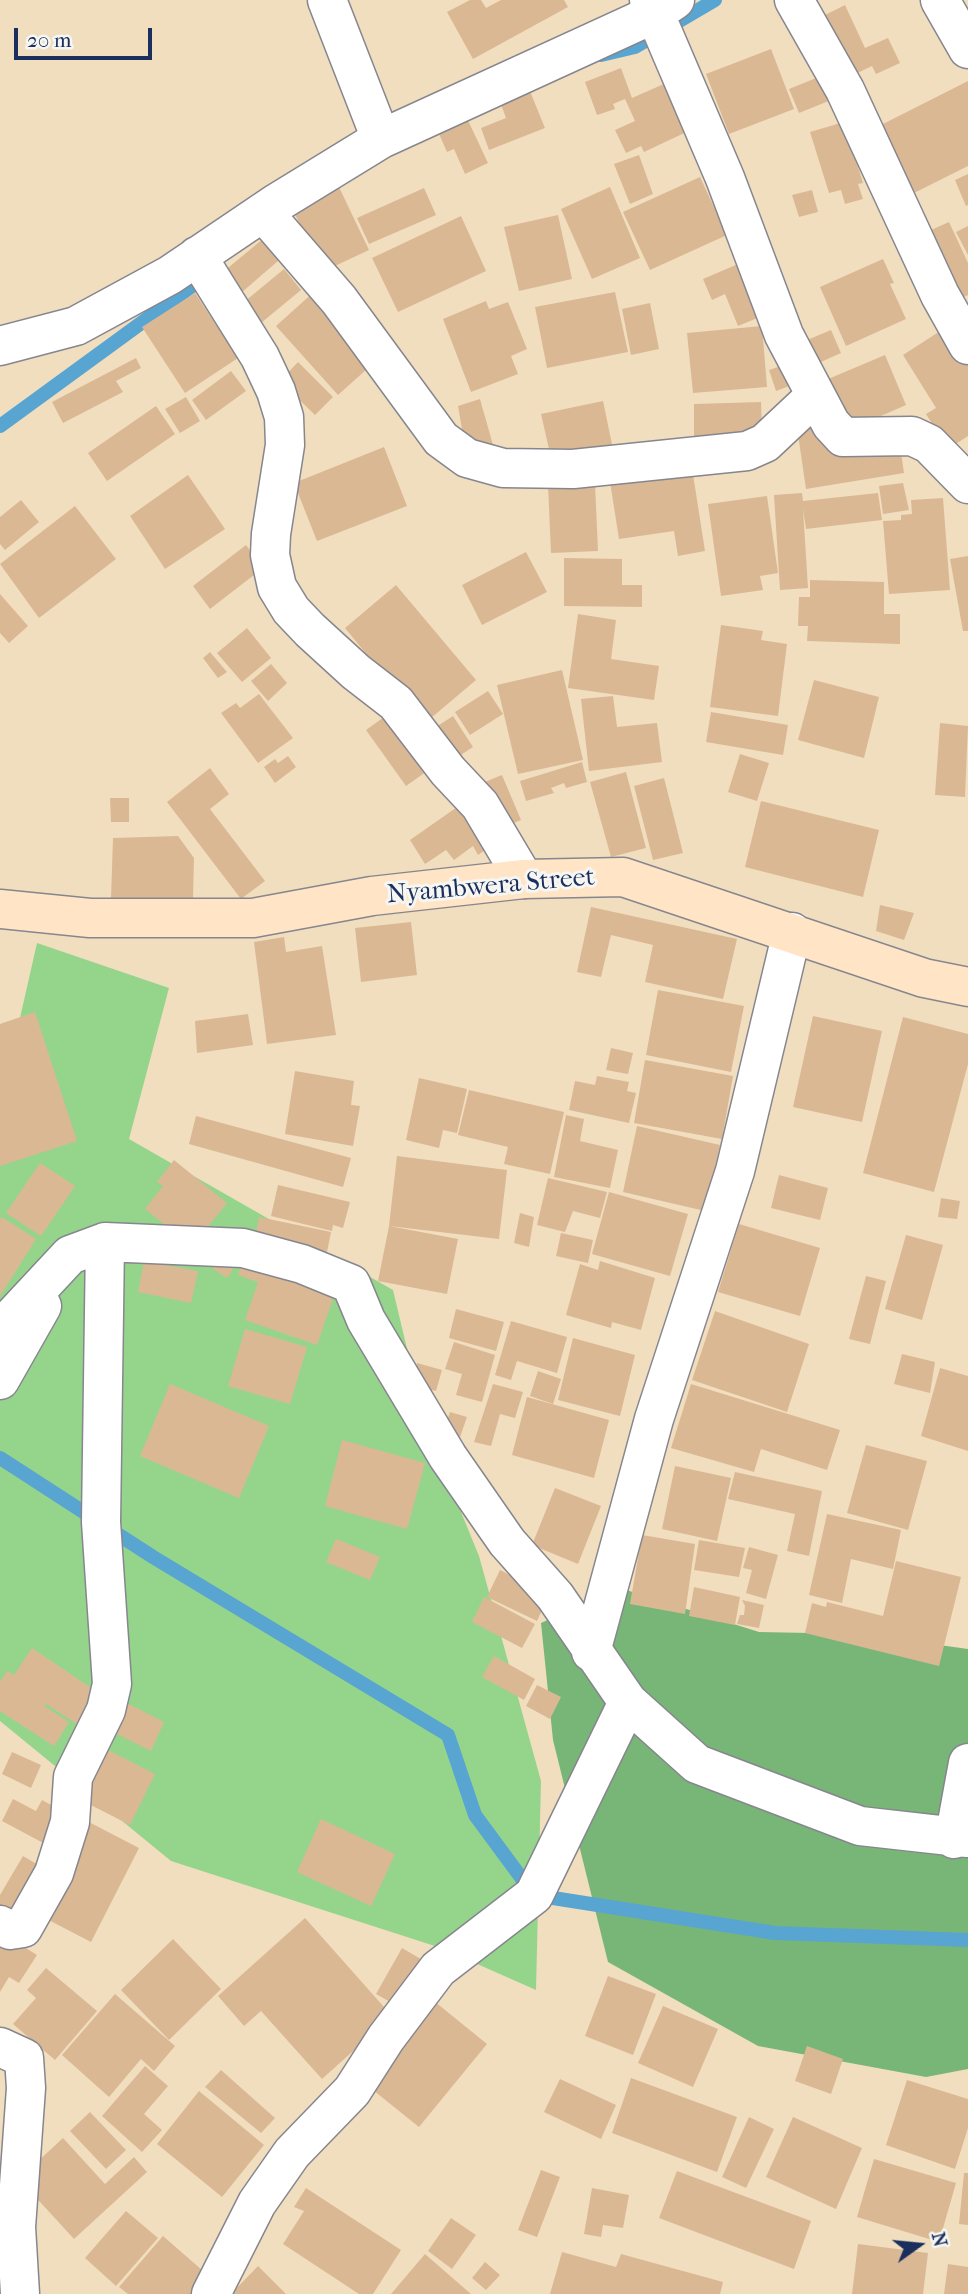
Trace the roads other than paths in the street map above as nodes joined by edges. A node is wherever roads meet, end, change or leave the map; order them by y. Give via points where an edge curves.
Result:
1 (327, 0) edge
2 (794, 0) edge
3 (940, 0) edge
4 (660, 5) edge
5 (968, 49) edge
6 (381, 139) junction
7 (263, 212) junction
8 (197, 256) junction
9 (958, 307) edge
10 (968, 345) edge
11 (0, 346) edge
12 (814, 397) junction
13 (968, 484) edge
14 (524, 879) junction
15 (0, 909) edge
16 (792, 932) junction
17 (968, 987) edge
18 (105, 1242) junction
19 (70, 1255) junction
20 (0, 1330) edge
21 (0, 1380) edge
22 (592, 1652) junction
23 (628, 1702) junction
24 (968, 1763) edge
25 (961, 1838) edge
26 (0, 1925) edge
27 (0, 2047) edge
28 (20, 2294) edge
29 (211, 2294) edge

1 - 6 street
2 - 9 street
3 - 5 street
4 - 6 street
4 - 12 street via 783,335
6 - 7 street
7 - 8 street
7 - 12 street via 339,300 441,439 467,458 503,468 573,470 747,451 765,443
8 - 11 street via 76,326
8 - 14 street via 260,357 284,417 285,445 270,555 277,587 310,630 396,702 480,805
9 - 10 street
12 - 13 street via 842,437 912,436 929,444
14 - 15 street, Nyambwera Street via 372,896 253,918 90,918
14 - 16 street, Nyambwera Street via 623,877
16 - 17 street, Nyambwera Street via 924,978
16 - 22 street via 735,1171 654,1419
18 - 19 street
18 - 22 street via 243,1248 351,1284 366,1320 448,1457 507,1542 555,1596
18 - 26 street via 101,1522 112,1684 106,1710 73,1777 70,1822 54,1873 23,1928 10,1930
19 - 20 street
19 - 21 street
22 - 23 street
23 - 25 street via 696,1764 860,1826
23 - 29 street via 534,1895 438,1969 352,2091 292,2153 257,2203
24 - 25 street
27 - 28 street via 24,2058 16,2228

